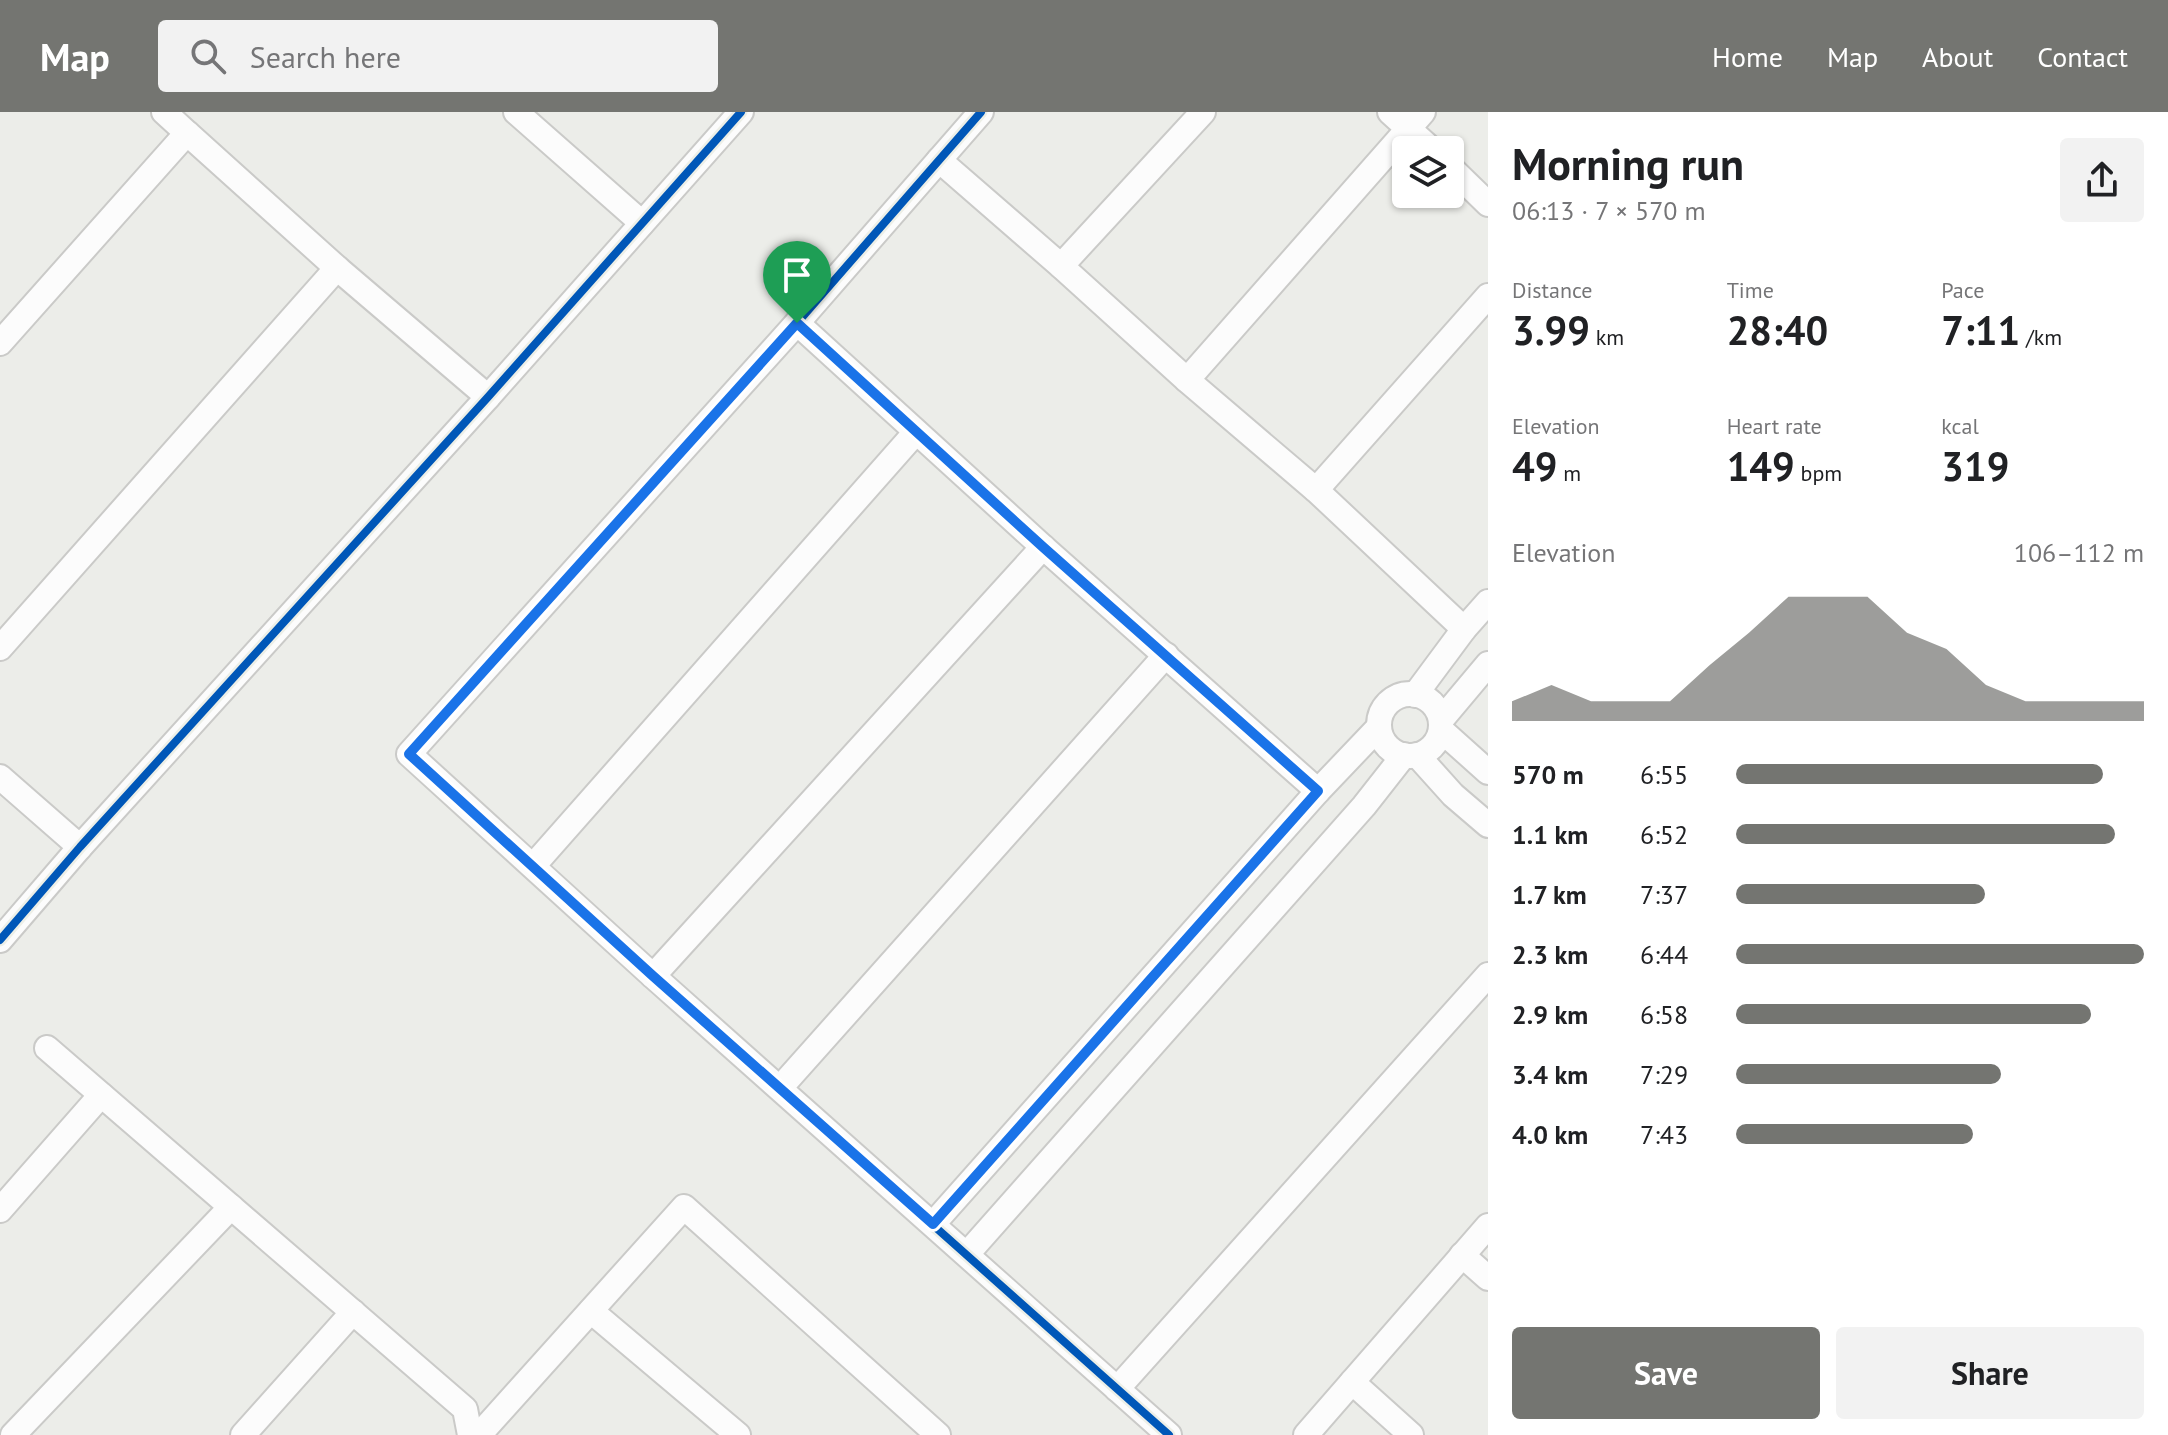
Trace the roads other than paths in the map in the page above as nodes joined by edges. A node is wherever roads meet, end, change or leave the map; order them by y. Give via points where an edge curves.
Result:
1 (164, 112) edge
2 (516, 112) edge
3 (741, 112) edge
4 (981, 112) edge
5 (1203, 112) edge
6 (1390, 112) edge
7 (1416, 120) edge
8 (187, 133) junction
9 (939, 160) junction
10 (1464, 181) edge
11 (1488, 204) edge
12 (642, 223) junction
13 (1061, 266) junction
14 (337, 268) junction
15 (1488, 296) edge
16 (797, 323) junction
17 (0, 343) edge
18 (1187, 380) junction
19 (488, 397) junction
20 (916, 432) junction
21 (1316, 490) junction
22 (1043, 547) junction
23 (1488, 602) edge
24 (1464, 629) junction
25 (0, 648) edge
26 (1166, 655) junction
27 (1488, 664) edge
28 (1415, 695) junction
29 (1441, 725) junction
30 (1379, 727) junction
31 (1411, 755) junction
32 (1488, 772) edge
33 (0, 777) edge
34 (1318, 791) junction
35 (1488, 825) edge
36 (80, 847) junction
37 (533, 866) junction
38 (0, 940) edge
39 (1488, 975) edge
40 (653, 976) junction
41 (47, 1048) dead end
42 (780, 1088) junction
43 (101, 1095) junction
44 (231, 1207) junction
45 (0, 1210) edge
46 (933, 1224) junction
47 (1488, 1226) edge
48 (967, 1254) junction
49 (1462, 1255) junction
50 (1488, 1278) edge
51 (591, 1311) junction
52 (353, 1312) junction
53 (1352, 1382) junction
54 (1117, 1389) junction
55 (933, 1433) edge
56 (735, 1434) edge
57 (13, 1435) edge
58 (243, 1435) edge
59 (470, 1435) edge
60 (479, 1435) edge
61 (1169, 1435) edge
62 (1306, 1435) edge
63 (1411, 1435) edge

1 - 8 street
2 - 12 street
3 - 12 street
4 - 9 street
5 - 13 street
6 - 7 street
7 - 18 street
8 - 14 street
8 - 17 street
9 - 13 street
9 - 16 street
10 - 11 street
12 - 19 street
13 - 18 street
14 - 19 street
14 - 25 street
15 - 21 street
16 - 20 street
16 - 37 street via 409,754
18 - 21 street
19 - 36 street
20 - 22 street
20 - 37 street
21 - 24 street
22 - 26 street
22 - 40 street
23 - 24 street
24 - 28 street
26 - 34 street
26 - 42 street
27 - 29 street
28 - 29 street via 1432,703
28 - 30 street via 1386,706
29 - 31 street via 1435,743
29 - 32 street
30 - 31 street via 1387,746
30 - 34 street
31 - 35 street
31 - 48 street
33 - 36 street
34 - 46 street
36 - 38 street
37 - 40 street
39 - 54 street
40 - 42 street
41 - 43 street
42 - 46 street
43 - 44 street
43 - 45 street
44 - 52 street
44 - 57 street
46 - 48 street
47 - 49 street
48 - 54 street
49 - 50 street
49 - 53 street
51 - 55 street via 684,1207
51 - 56 street
51 - 60 street
52 - 58 street
52 - 59 street via 465,1409
53 - 62 street
53 - 63 street
54 - 61 street

